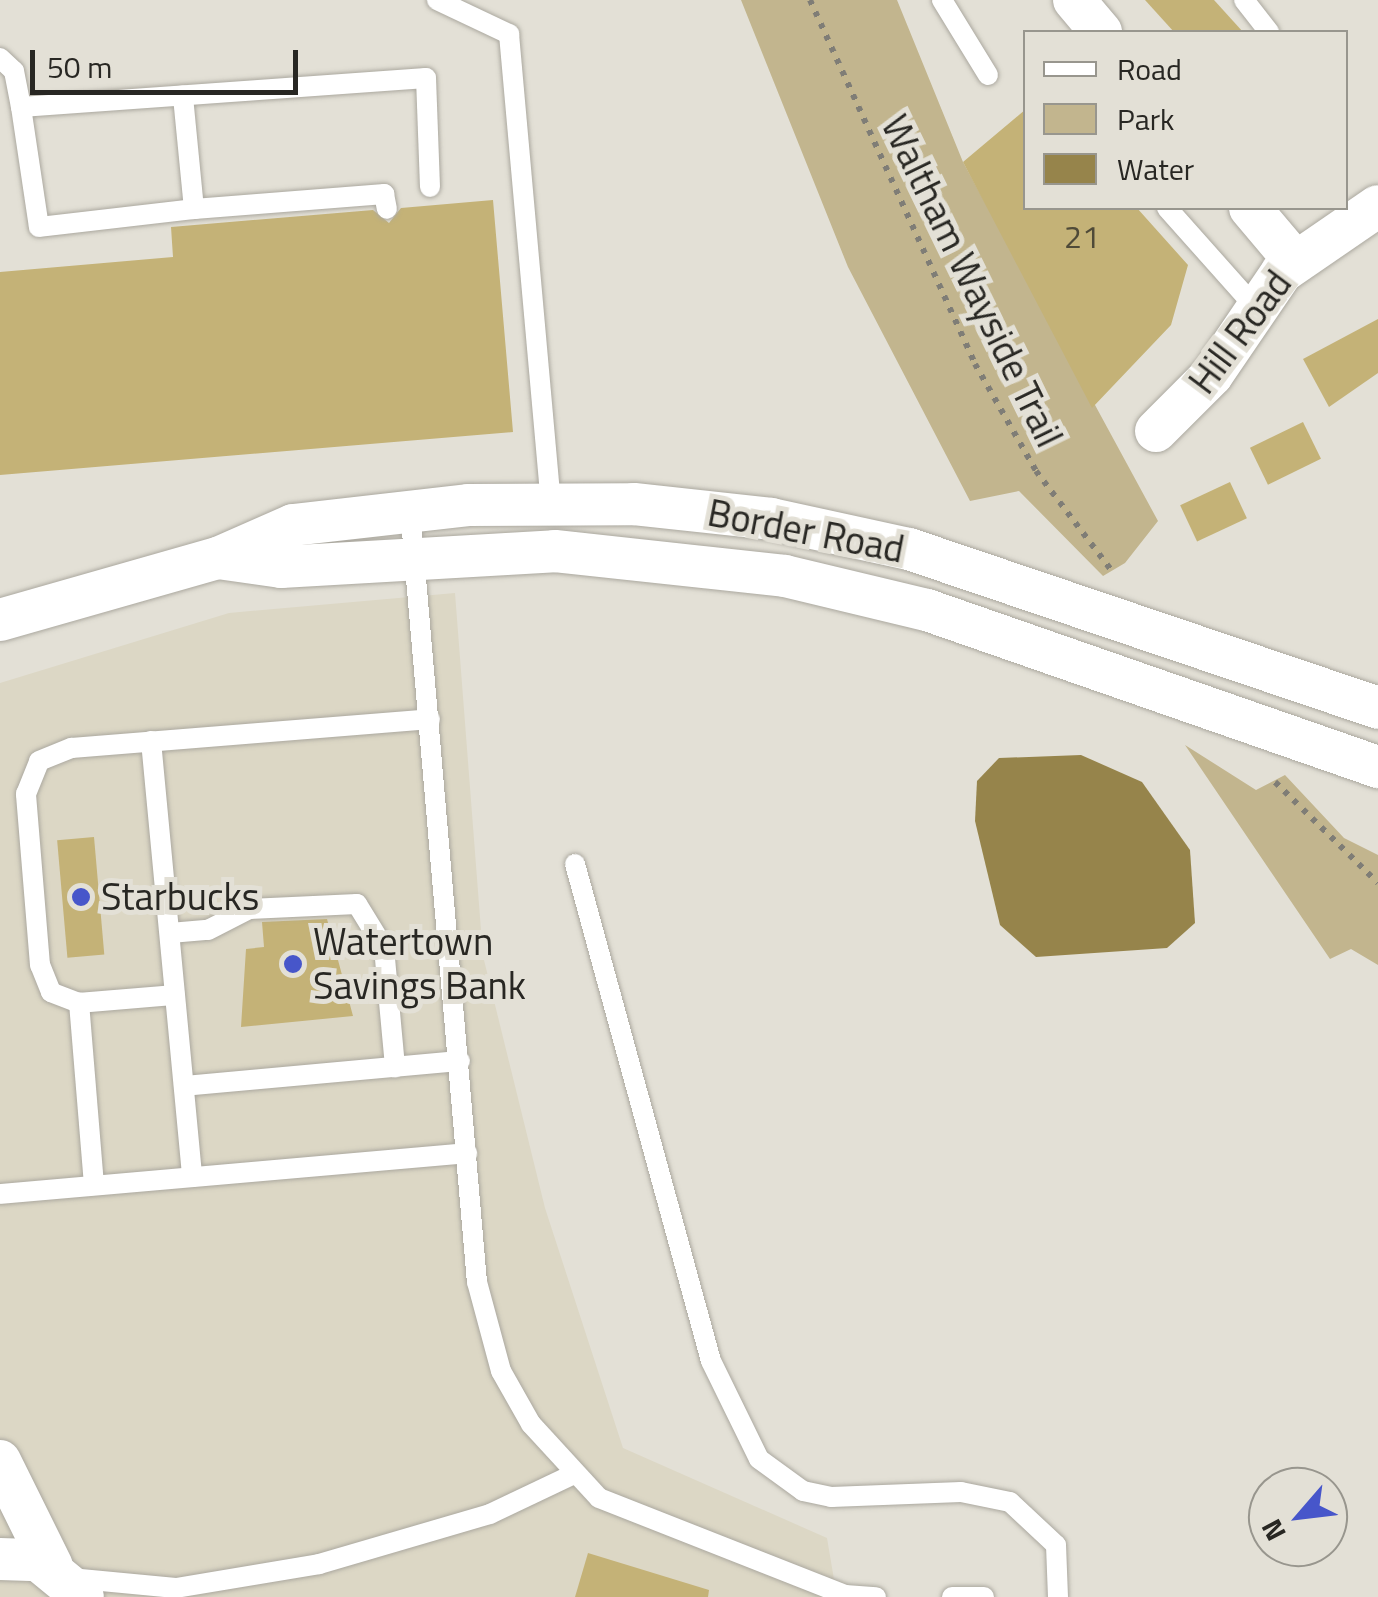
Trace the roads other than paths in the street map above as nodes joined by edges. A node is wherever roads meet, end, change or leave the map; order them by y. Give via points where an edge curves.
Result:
1 (437, 0) edge
2 (942, 0) edge
3 (1074, 0) edge
4 (1244, 0) edge
5 (1099, 30) edge
6 (1266, 30) edge
7 (0, 58) edge
8 (988, 75) dead end
9 (183, 96) junction
10 (21, 108) junction
11 (430, 188) dead end
12 (1378, 206) edge
13 (194, 208) junction
14 (386, 209) dead end
15 (1169, 210) edge
16 (1252, 210) edge
17 (1294, 260) junction
18 (1256, 308) junction
19 (1156, 431) dead end
20 (551, 502) junction
21 (410, 509) junction
22 (415, 554) junction
23 (218, 558) junction
24 (0, 620) edge
25 (1378, 708) edge
26 (430, 719) junction
27 (152, 740) junction
28 (1378, 766) edge
29 (576, 864) dead end
30 (170, 934) junction
31 (175, 995) junction
32 (79, 1003) junction
33 (460, 1061) junction
34 (394, 1067) junction
35 (184, 1086) junction
36 (467, 1153) junction
37 (192, 1177) junction
38 (94, 1185) junction
39 (0, 1194) edge
40 (0, 1461) edge
41 (574, 1474) junction
42 (0, 1560) edge
43 (68, 1580) edge
44 (171, 1592) edge
45 (846, 1596) edge
46 (876, 1597) edge
47 (952, 1597) edge
48 (984, 1597) edge
49 (1058, 1597) edge

1 - 20 lane via 509,34
2 - 8 lane
3 - 5 street
4 - 6 lane
7 - 10 lane via 14,72
9 - 10 lane
9 - 11 lane via 426,78
9 - 13 lane
10 - 13 lane via 40,227
12 - 17 street, Hill Road
13 - 14 lane via 384,194
15 - 18 lane
16 - 17 street
17 - 18 street, Hill Road
18 - 19 street, Hill Road via 1212,375
20 - 21 street, Border Road
20 - 25 street, Border Road via 771,519 908,549
21 - 22 lane
21 - 23 street, Border Road via 293,525
22 - 23 street, Border Road via 282,566
22 - 26 lane
22 - 28 street, Border Road via 637,555 868,594
23 - 24 street, Border Road
26 - 27 lane
26 - 33 lane
27 - 30 lane
27 - 32 lane via 72,748 29,772 40,965 51,992
29 - 49 lane via 711,1361 752,1448 781,1478 831,1497 962,1492 1010,1502 1056,1545
30 - 31 lane
30 - 34 lane via 208,930 249,910 357,904 384,948
31 - 32 lane
31 - 35 lane
32 - 38 lane
33 - 34 lane
33 - 36 lane
34 - 35 lane
35 - 37 lane
36 - 37 lane
36 - 41 lane via 490,1341 515,1399
37 - 38 lane
38 - 39 lane
40 - 43 street
41 - 44 lane via 420,1538
41 - 45 lane via 641,1520
42 - 43 street
43 - 44 lane
45 - 46 lane
47 - 48 lane

